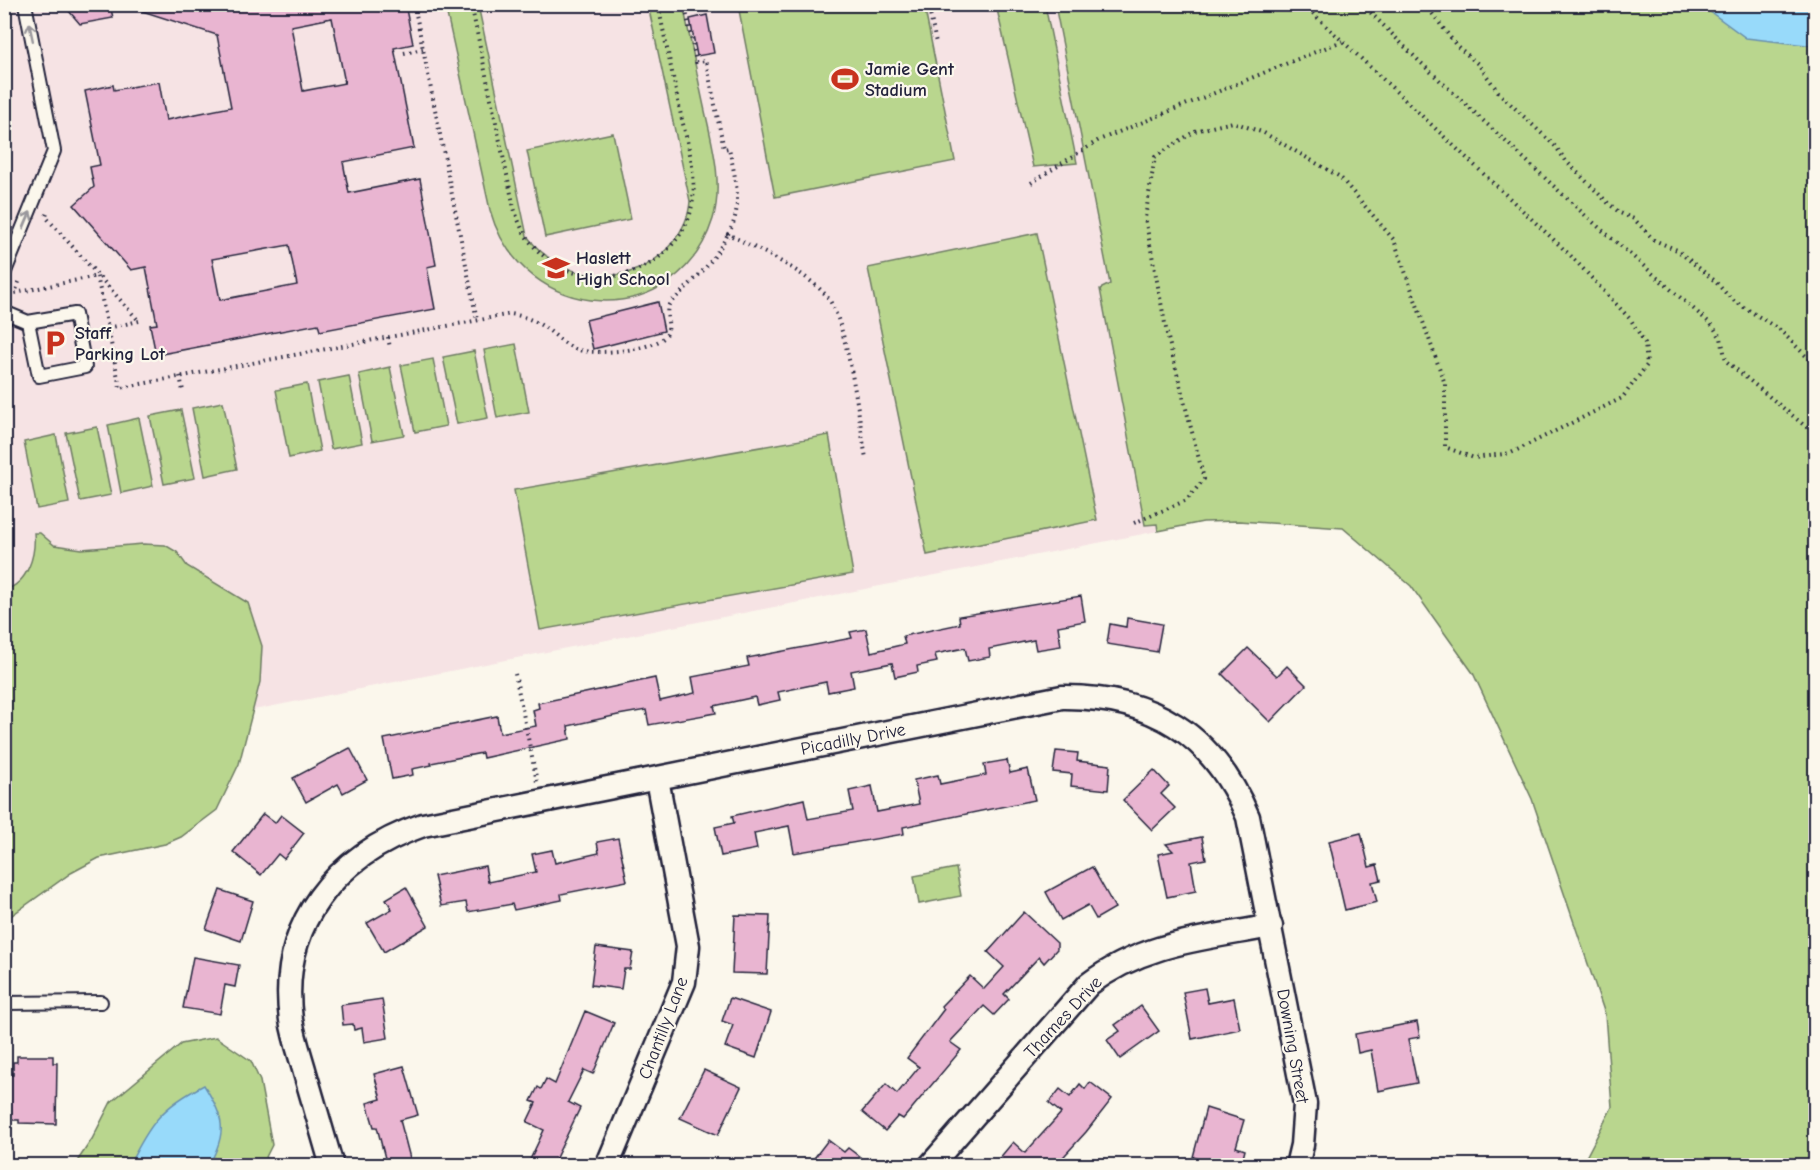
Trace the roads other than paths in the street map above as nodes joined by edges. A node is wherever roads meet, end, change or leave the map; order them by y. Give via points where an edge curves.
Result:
1 (25, 4) edge
2 (4, 274) edge
3 (4, 312) edge
4 (28, 322) junction
5 (657, 779) junction
6 (1271, 926) junction
7 (101, 1002) dead end
8 (4, 1003) edge
9 (332, 1166) edge
10 (607, 1166) edge
11 (930, 1166) edge
12 (1297, 1166) edge

2 -> 1 lane via 54,151
3 - 4 lane
4 - 4 lane via 39,376 85,367 75,314
5 - 6 street, Picadilly Drive via 1062,698 1125,702 1181,728 1207,750 1228,777 1248,817
5 - 9 street, Picadilly Drive via 541,800 403,832 350,864 321,893 296,952 290,998 295,1038
5 - 10 street, Chantilly Lane via 688,946 684,982
6 - 11 street, Thames Drive via 1163,945 1105,972 1089,984
6 - 12 street, Downing Street via 1305,1104
7 - 8 lane

